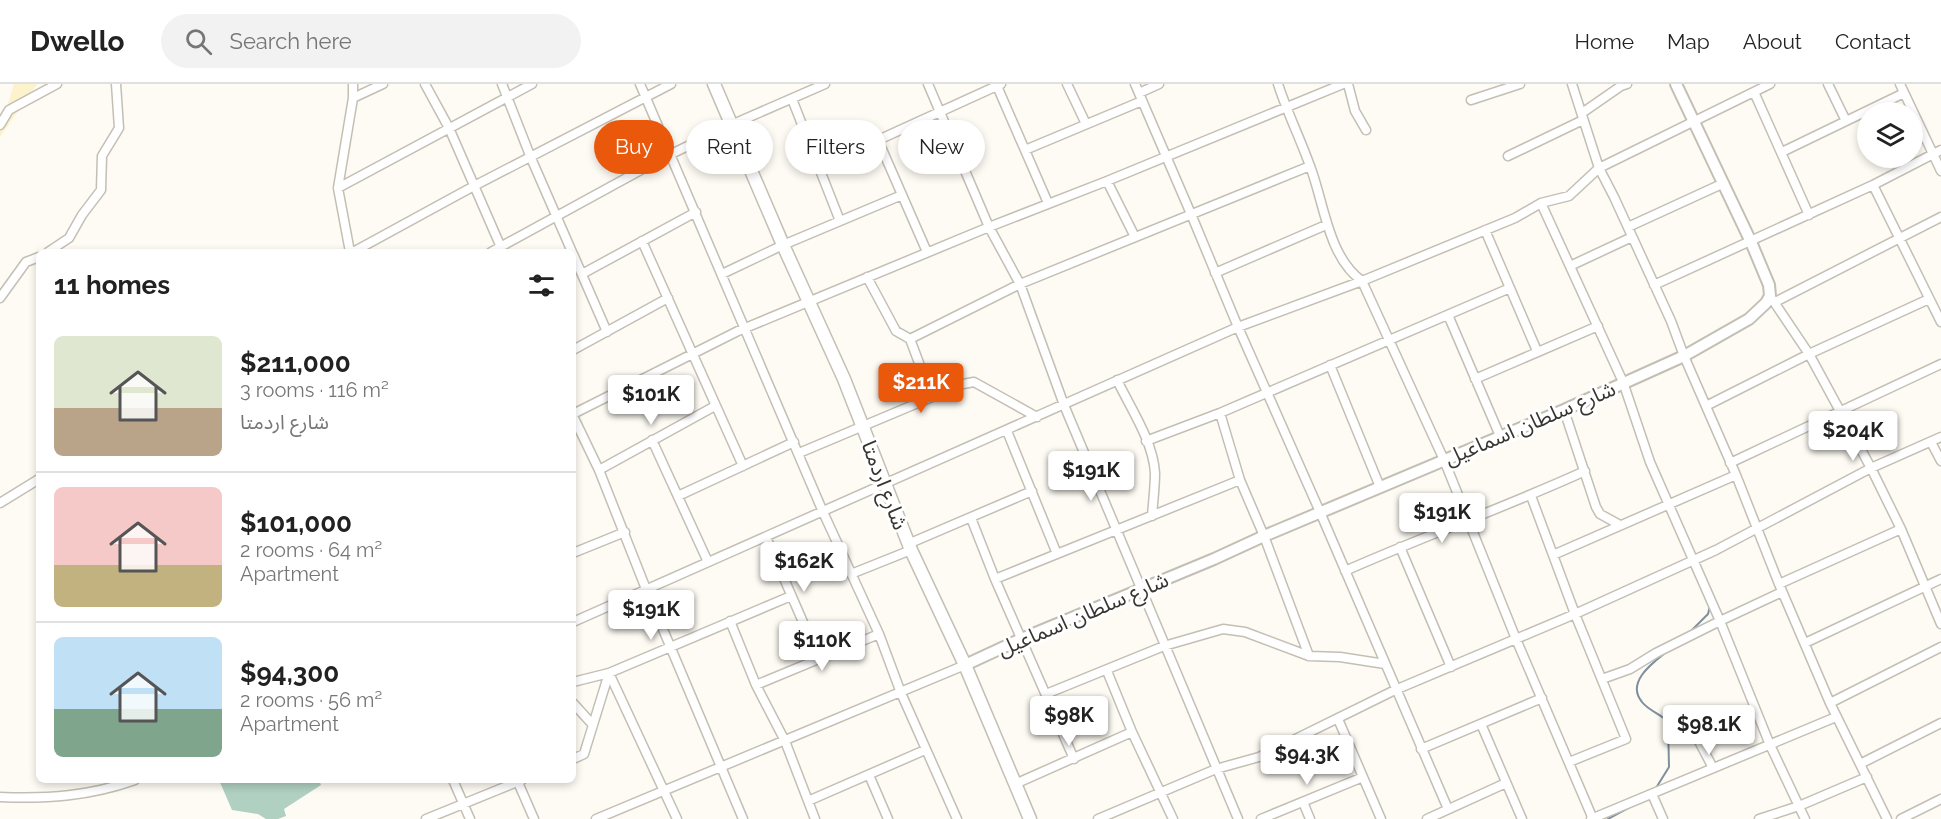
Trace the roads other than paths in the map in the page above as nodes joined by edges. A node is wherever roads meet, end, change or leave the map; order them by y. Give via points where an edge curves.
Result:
1 (57, 84) edge
2 (116, 84) edge
3 (354, 84) edge
4 (383, 84) edge
5 (425, 84) edge
6 (502, 84) edge
7 (532, 84) edge
8 (640, 84) edge
9 (671, 84) edge
10 (714, 84) edge
11 (825, 84) edge
12 (928, 84) edge
13 (1067, 84) edge
14 (1135, 84) edge
15 (1159, 84) edge
16 (1278, 84) edge
17 (1343, 84) edge
18 (1348, 84) edge
19 (1520, 84) edge
20 (1572, 84) edge
21 (1627, 84) edge
22 (1676, 84) edge
23 (1770, 84) edge
24 (1828, 84) edge
25 (1900, 84) edge
26 (999, 85) edge
27 (1754, 92) junction
28 (1904, 93) junction
29 (507, 97) junction
30 (646, 97) junction
31 (1140, 97) junction
32 (353, 98) junction
33 (792, 99) junction
34 (1472, 100) dead end
35 (1285, 107) junction
36 (940, 112) junction
37 (1582, 116) junction
38 (656, 120) edge
39 (729, 120) edge
40 (743, 120) edge
41 (800, 120) edge
42 (1846, 121) junction
43 (1695, 122) junction
44 (1086, 124) junction
45 (0, 126) edge
46 (449, 128) junction
47 (1366, 130) dead end
48 (886, 136) edge
49 (1025, 150) junction
50 (1782, 152) junction
51 (1937, 152) edge
52 (1165, 156) junction
53 (1508, 156) dead end
54 (531, 158) junction
55 (886, 158) edge
56 (674, 161) edge
57 (1310, 166) junction
58 (1599, 168) junction
59 (1941, 171) edge
60 (636, 174) edge
61 (752, 174) edge
62 (822, 174) edge
63 (1107, 181) junction
64 (1724, 183) junction
65 (1873, 185) junction
66 (474, 186) junction
67 (338, 188) junction
68 (902, 195) junction
69 (1048, 203) junction
70 (1541, 203) junction
71 (696, 212) junction
72 (1191, 214) junction
73 (1809, 214) junction
74 (556, 216) junction
75 (1941, 217) edge
76 (840, 221) junction
77 (1326, 225) junction
78 (989, 226) junction
79 (1628, 227) junction
80 (1485, 230) junction
81 (1136, 237) junction
82 (1632, 237) junction
83 (1898, 238) junction
84 (642, 241) junction
85 (1751, 242) junction
86 (783, 245) junction
87 (52, 249) edge
88 (351, 249) edge
89 (358, 249) edge
90 (502, 249) edge
91 (570, 249) edge
92 (927, 252) junction
93 (36, 258) edge
94 (576, 261) edge
95 (1570, 266) junction
96 (1215, 273) junction
97 (582, 274) junction
98 (722, 274) junction
99 (867, 277) junction
100 (1362, 281) junction
101 (1020, 284) junction
102 (1654, 285) junction
103 (1510, 288) junction
104 (0, 298) edge
105 (668, 298) junction
106 (1772, 299) junction
107 (1929, 299) junction
108 (810, 301) junction
109 (1448, 315) junction
110 (1941, 322) edge
111 (1598, 326) junction
112 (1238, 327) junction
113 (746, 328) junction
114 (607, 332) junction
115 (910, 339) junction
116 (1388, 340) junction
117 (576, 348) edge
118 (1537, 351) junction
119 (692, 353) junction
120 (1809, 354) junction
121 (1684, 356) junction
122 (1941, 364) edge
123 (1330, 365) junction
124 (1475, 379) junction
125 (1117, 380) junction
126 (1623, 382) junction
127 (1267, 392) junction
128 (928, 397) junction
129 (715, 405) junction
130 (1064, 405) junction
131 (1706, 406) junction
132 (1564, 410) junction
133 (1839, 411) junction
134 (576, 413) edge
135 (1220, 413) junction
136 (1037, 417) junction
137 (576, 421) edge
138 (862, 425) junction
139 (1007, 430) junction
140 (1500, 436) junction
141 (1941, 437) edge
142 (652, 440) junction
143 (1146, 441) junction
144 (794, 442) junction
145 (1931, 442) junction
146 (798, 453) junction
147 (1444, 460) junction
148 (1941, 461) edge
149 (1730, 462) junction
150 (743, 466) junction
151 (1871, 468) junction
152 (599, 470) junction
153 (1585, 471) junction
154 (1736, 475) junction
155 (1240, 480) junction
156 (36, 481) edge
157 (885, 484) junction
158 (1380, 487) junction
159 (1032, 491) junction
160 (678, 496) junction
161 (1531, 496) junction
162 (0, 503) edge
163 (1669, 506) junction
164 (824, 512) junction
165 (1320, 512) junction
166 (1152, 516) junction
167 (971, 518) junction
168 (1469, 520) junction
169 (1620, 525) junction
170 (1757, 528) junction
171 (1901, 529) junction
172 (1116, 530) junction
173 (625, 532) junction
174 (1264, 536) junction
175 (766, 537) junction
176 (909, 547) junction
177 (1400, 547) junction
178 (576, 552) edge
179 (1057, 554) junction
180 (1553, 555) junction
181 (1694, 560) junction
182 (708, 562) junction
183 (1345, 571) junction
184 (851, 574) junction
185 (995, 579) junction
186 (1941, 579) edge
187 (1926, 586) junction
188 (1780, 588) junction
189 (646, 589) junction
190 (1141, 589) junction
191 (791, 596) junction
192 (1575, 614) junction
193 (576, 621) edge
194 (730, 621) junction
195 (1720, 621) junction
196 (1941, 624) edge
197 (879, 634) junction
198 (1021, 639) junction
199 (1516, 639) junction
200 (1805, 643) junction
201 (1164, 646) junction
202 (1941, 647) edge
203 (670, 648) junction
204 (1309, 656) junction
205 (819, 659) junction
206 (1385, 664) junction
207 (965, 665) junction
208 (1452, 667) junction
209 (1107, 670) junction
210 (609, 673) junction
211 (1602, 679) junction
212 (576, 681) edge
213 (756, 685) junction
214 (1395, 690) junction
215 (901, 693) junction
216 (1046, 694) junction
217 (1542, 698) junction
218 (1830, 703) junction
219 (576, 706) edge
220 (1680, 716) dead end
221 (1836, 717) junction
222 (1338, 719) junction
223 (1941, 723) edge
224 (1481, 724) junction
225 (593, 725) junction
226 (1132, 732) junction
227 (785, 741) junction
228 (1770, 745) junction
229 (1421, 748) junction
230 (926, 750) junction
231 (576, 758) edge
232 (1074, 759) junction
233 (1569, 762) junction
234 (1860, 764) junction
235 (721, 767) junction
236 (1713, 768) junction
237 (1216, 769) junction
238 (869, 775) junction
239 (1363, 777) junction
240 (1867, 777) junction
241 (126, 783) edge
242 (454, 783) edge
243 (514, 783) edge
244 (520, 783) edge
245 (1015, 783) junction
246 (1506, 783) junction
247 (663, 790) junction
248 (1162, 792) junction
249 (1652, 794) junction
250 (0, 797) edge
251 (1941, 799) edge
252 (808, 801) junction
253 (1303, 802) junction
254 (464, 804) junction
255 (1799, 806) junction
256 (1448, 809) junction
257 (426, 819) edge
258 (470, 819) edge
259 (534, 819) edge
260 (596, 819) edge
261 (677, 819) edge
262 (743, 819) edge
263 (815, 819) edge
264 (888, 819) edge
265 (957, 819) edge
266 (1030, 819) edge
267 (1098, 819) edge
268 (1173, 819) edge
269 (1238, 819) edge
270 (1261, 819) edge
271 (1310, 819) edge
272 (1381, 819) edge
273 (1427, 819) edge
274 (1522, 819) edge
275 (1592, 819) edge
276 (1663, 819) edge
277 (1760, 819) edge
278 (1805, 819) edge
279 (1887, 819) edge
280 (1901, 819) edge

1 - 45 street via 9,110
2 - 87 street via 119,128 102,156 101,190 69,238
3 - 32 street
4 - 32 street
5 - 46 street
6 - 29 street
7 - 29 street
8 - 30 street
9 - 30 street
10 - 39 main road, شارع اردمتا
11 - 33 street
12 - 36 street
13 - 44 street
14 - 31 street
15 - 31 street
16 - 35 street
17 - 35 street
18 - 47 street via 1354,111
19 - 34 street
20 - 37 street
21 - 37 street
22 - 43 street
23 - 27 street
24 - 42 street
25 - 28 street
26 - 36 street
26 - 49 street
27 - 43 street
27 - 50 street
28 - 42 street
28 - 51 street
29 - 46 street
29 - 54 street
30 - 38 street
30 - 54 street
31 - 44 street
31 - 52 street
32 - 67 street
33 - 40 street
33 - 41 street
35 - 52 street
35 - 57 street
36 - 48 street
36 - 78 street
37 - 53 street
37 - 58 street
42 - 50 street
43 - 58 street
43 - 64 street
44 - 49 street
46 - 66 street
46 - 67 street
49 - 69 street
50 - 73 street
51 - 59 street
51 - 65 street
52 - 63 street
52 - 72 street
54 - 66 street
54 - 74 street
55 - 68 street
56 - 71 street
57 - 72 street
57 - 77 street
58 - 70 street via 1569,196
58 - 79 street
60 - 74 street
61 - 86 main road, شارع اردمتا
62 - 76 street
63 - 69 street
63 - 81 street
64 - 79 street
64 - 85 street
65 - 73 street
65 - 83 street
66 - 89 street
66 - 90 street
67 - 88 street
68 - 76 street
68 - 92 street
69 - 78 street
70 - 80 street
70 - 95 street
71 - 84 street
71 - 98 street
72 - 81 street
72 - 96 street
73 - 85 street
74 - 90 street
74 - 91 street
75 - 83 street
76 - 86 street
77 - 96 street
77 - 100 street via 1352,274
78 - 92 street
78 - 101 street
79 - 82 street
80 - 100 street
80 - 103 street
81 - 101 street
82 - 95 street
82 - 102 street
83 - 106 street
83 - 107 street
84 - 97 street
84 - 105 street
85 - 102 street
85 - 106 street
86 - 98 street
86 - 108 main road, شارع اردمتا
92 - 99 street
93 - 104 street via 26,262
94 - 97 street
95 - 111 street
96 - 112 street
97 - 114 street
98 - 113 street
99 - 108 street
99 - 115 street via 896,331
100 - 112 street
100 - 116 street
101 - 115 street
101 - 130 street
102 - 121 street
103 - 109 street
103 - 118 street
105 - 114 street
105 - 119 street
106 - 120 street
106 - 121 street, شارع سلطان اسماعيل via 1749,319
107 - 110 street
107 - 120 street
108 - 113 street
108 - 138 main road, شارع اردمتا
109 - 116 street
109 - 124 street
111 - 118 street
111 - 126 street
112 - 125 street
112 - 127 street
113 - 119 street
113 - 144 street
114 - 117 street
115 - 128 street
116 - 123 street
116 - 147 street
118 - 124 street
119 - 129 street
119 - 134 street
120 - 131 street
120 - 133 street
121 - 126 street, شارع سلطان اسماعيل
121 - 131 street
122 - 133 street
123 - 127 street
123 - 158 street
124 - 140 street
125 - 130 street
125 - 143 street
126 - 132 street, شارع سلطان اسماعيل
126 - 163 street
127 - 135 street
127 - 165 street
128 - 136 street via 974,382
128 - 138 street
129 - 142 street
129 - 150 street
130 - 136 street
130 - 172 street
131 - 149 street
132 - 140 street, شارع سلطان اسماعيل
132 - 153 street
133 - 149 street
133 - 151 street
135 - 143 street
135 - 155 street
136 - 139 street
137 - 152 street
138 - 146 street
138 - 157 main road, شارع اردمتا
139 - 157 street
139 - 159 street
140 - 147 street, شارع سلطان اسماعيل
141 - 145 street
142 - 152 street
142 - 160 street
143 - 166 street via 1155,474
144 - 146 street
144 - 150 street
145 - 148 street
145 - 151 street
146 - 164 street
147 - 158 street, شارع سلطان اسماعيل
147 - 168 street
149 - 154 street
150 - 160 street
151 - 170 street
151 - 171 street
152 - 173 street
153 - 161 street
153 - 169 street via 1600,514
154 - 163 street
154 - 170 street
155 - 166 street
155 - 174 street
156 - 162 street
157 - 164 street
157 - 176 main road, شارع اردمتا
158 - 165 street, شارع سلطان اسماعيل
159 - 167 street
159 - 179 street
160 - 182 street
161 - 168 street
161 - 180 street
163 - 169 street
163 - 181 street
164 - 175 street
164 - 184 street
165 - 174 street, شارع سلطان اسماعيل
165 - 183 street
166 - 172 street
167 - 176 street
167 - 185 street
168 - 177 street
168 - 199 street
169 - 180 street
170 - 181 street
170 - 188 street
171 - 187 street
171 - 188 street
172 - 179 street
172 - 190 street
173 - 178 street
173 - 189 street
174 - 190 street, شارع سلطان اسماعيل
174 - 204 street
175 - 182 street
175 - 191 street
176 - 184 street
176 - 207 main road, شارع اردمتا
177 - 183 street
177 - 208 street
179 - 185 street
180 - 192 street
181 - 192 street
181 - 195 street
182 - 189 street
183 - 206 street
184 - 197 street
185 - 198 street
186 - 187 street
187 - 196 street
187 - 200 street
188 - 195 street
188 - 200 street
189 - 193 street
189 - 203 street
190 - 198 street, شارع سلطان اسماعيل
190 - 201 street
191 - 194 street
191 - 205 street
192 - 199 street
192 - 211 street
194 - 203 street
194 - 213 street
195 - 211 street via 1630,669
195 - 228 street
197 - 205 street
197 - 215 street
198 - 207 street, شارع سلطان اسماعيل
198 - 216 street
199 - 208 street
199 - 217 street
200 - 218 street
201 - 204 street via 1234,629
201 - 209 street
201 - 237 street
202 - 218 street
203 - 210 street
203 - 235 street
204 - 206 street
205 - 213 street
206 - 214 street
207 - 215 street
207 - 245 main road, شارع اردمتا
208 - 214 street
209 - 216 street
209 - 226 street
210 - 212 street
210 - 225 street
210 - 247 street
211 - 233 street via 1626,739
213 - 227 street
214 - 222 street
214 - 229 street
215 - 227 street
215 - 230 street
216 - 232 street
217 - 224 street
217 - 233 street
218 - 221 street
219 - 225 street
220 - 236 street via 1692,728
221 - 228 street
221 - 234 street
222 - 237 street via 1259,757
222 - 239 street
223 - 234 street
224 - 229 street
224 - 246 street
225 - 231 street via 584,754
226 - 232 street
226 - 248 street
227 - 235 street
227 - 252 street
228 - 236 street
228 - 255 street
229 - 256 street
230 - 238 street
230 - 265 street
232 - 245 street
233 - 275 street
234 - 240 street
235 - 247 street
235 - 262 street
236 - 249 street
237 - 248 street
237 - 269 street
238 - 252 street
238 - 264 street
239 - 253 street
239 - 272 street
240 - 255 street
240 - 279 street
241 - 250 street via 81,795
242 - 254 street
243 - 254 street
244 - 259 street
245 - 266 main road, شارع اردمتا
246 - 256 street
246 - 274 street
247 - 260 street
247 - 261 street
248 - 267 street
248 - 268 street
249 - 275 street
249 - 276 street
251 - 280 street
252 - 263 street
253 - 270 street
253 - 271 street
254 - 257 street
254 - 258 street
255 - 277 street
255 - 278 street
256 - 273 street

